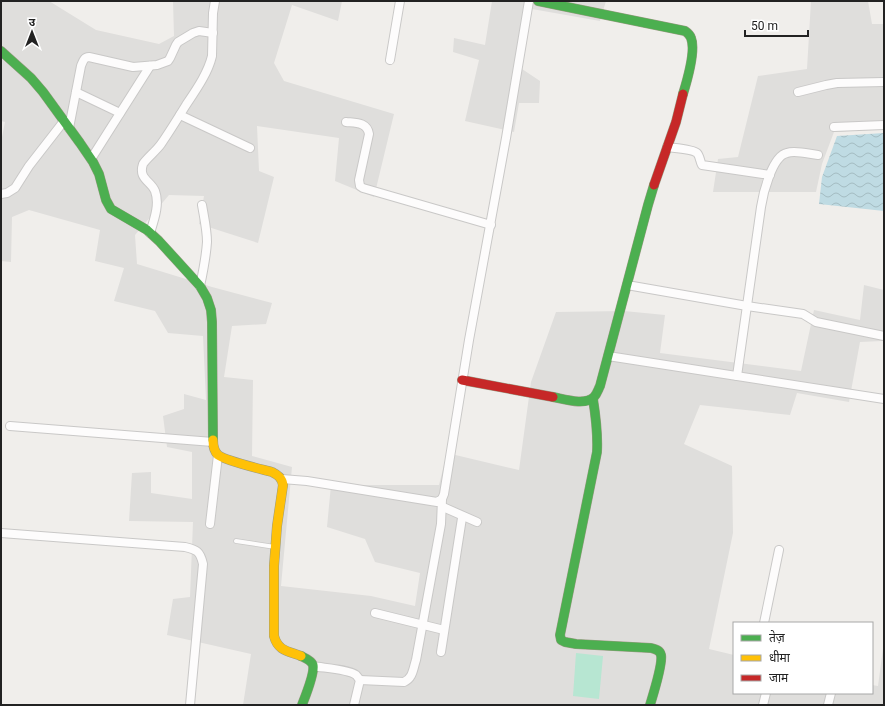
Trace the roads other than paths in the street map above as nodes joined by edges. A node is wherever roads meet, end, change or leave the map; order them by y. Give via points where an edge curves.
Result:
1 (215, 1) edge
2 (400, 1) edge
3 (529, 1) edge
4 (538, 1) edge
5 (212, 33) junction
6 (1, 51) edge
7 (390, 60) dead end
8 (150, 66) junction
9 (884, 82) edge
10 (76, 92) junction
11 (798, 92) dead end
12 (120, 113) junction
13 (180, 115) junction
14 (346, 122) dead end
15 (67, 124) junction
16 (884, 125) edge
17 (834, 127) dead end
18 (667, 147) junction
19 (250, 148) dead end
20 (818, 155) dead end
21 (91, 160) junction
22 (770, 175) junction
23 (1, 194) edge
24 (202, 205) dead end
25 (491, 225) junction
26 (150, 232) junction
27 (627, 285) junction
28 (200, 286) junction
29 (747, 306) junction
30 (884, 336) edge
31 (608, 356) junction
32 (737, 376) junction
33 (462, 380) junction
34 (593, 399) junction
35 (884, 399) edge
36 (10, 426) dead end
37 (213, 442) junction
38 (218, 455) junction
39 (282, 479) junction
40 (442, 503) junction
41 (462, 518) dead end
42 (477, 522) dead end
43 (210, 524) dead end
44 (1, 534) edge
45 (236, 541) dead end
46 (275, 547) junction
47 (779, 550) dead end
48 (375, 613) dead end
49 (764, 622) edge
50 (422, 625) junction
51 (444, 630) junction
52 (441, 652) dead end
53 (313, 666) junction
54 (360, 680) junction
55 (766, 694) edge
56 (831, 694) edge
57 (190, 705) edge
58 (302, 705) edge
59 (354, 705) edge
60 (650, 705) edge
61 (763, 705) edge
62 (828, 705) edge

1 - 5 street
2 - 7 street
3 - 25 street
4 - 18 street via 690,34 693,48 686,86
5 - 8 street via 192,33 178,42 168,62
5 - 13 street via 210,62
6 - 15 street via 44,92
8 - 10 street via 132,67 87,57 83,61
8 - 12 street
9 - 11 street via 837,83
10 - 12 street
10 - 15 street
12 - 21 street
13 - 19 street
13 - 26 street via 162,143 146,159 143,167 144,177 154,188 156,197 155,216
14 - 25 street via 361,124 368,129 360,186
15 - 21 street
15 - 23 street via 29,166 15,188
16 - 17 street
18 - 22 street via 697,152 702,165
18 - 27 street via 650,198
20 - 22 street via 785,153 776,162
21 - 26 street via 99,174 111,209
22 - 29 street via 762,200
24 - 28 street via 207,242
25 - 33 street
26 - 28 street
27 - 29 street
27 - 31 street
28 - 37 street via 211,310
29 - 30 street via 803,314 816,322
29 - 32 street
31 - 32 street
31 - 34 street via 600,386
32 - 35 street
33 - 34 street via 577,401
33 - 40 street
34 - 60 street via 597,421 597,452 561,628 561,640 571,643 651,648 658,651 662,661
36 - 37 street
37 - 38 street
38 - 39 street via 272,472
38 - 43 street
39 - 40 street
39 - 46 street via 283,491
40 - 42 street
40 - 50 street
41 - 51 street
44 - 57 street via 185,547 196,550 203,564
45 - 46 lane
46 - 53 street via 276,644 286,651 306,658
47 - 49 street
48 - 50 street
50 - 51 street
50 - 54 street via 416,660 409,680
51 - 52 street
53 - 54 street via 348,672
53 - 58 street
54 - 59 street
55 - 61 street
56 - 62 street

